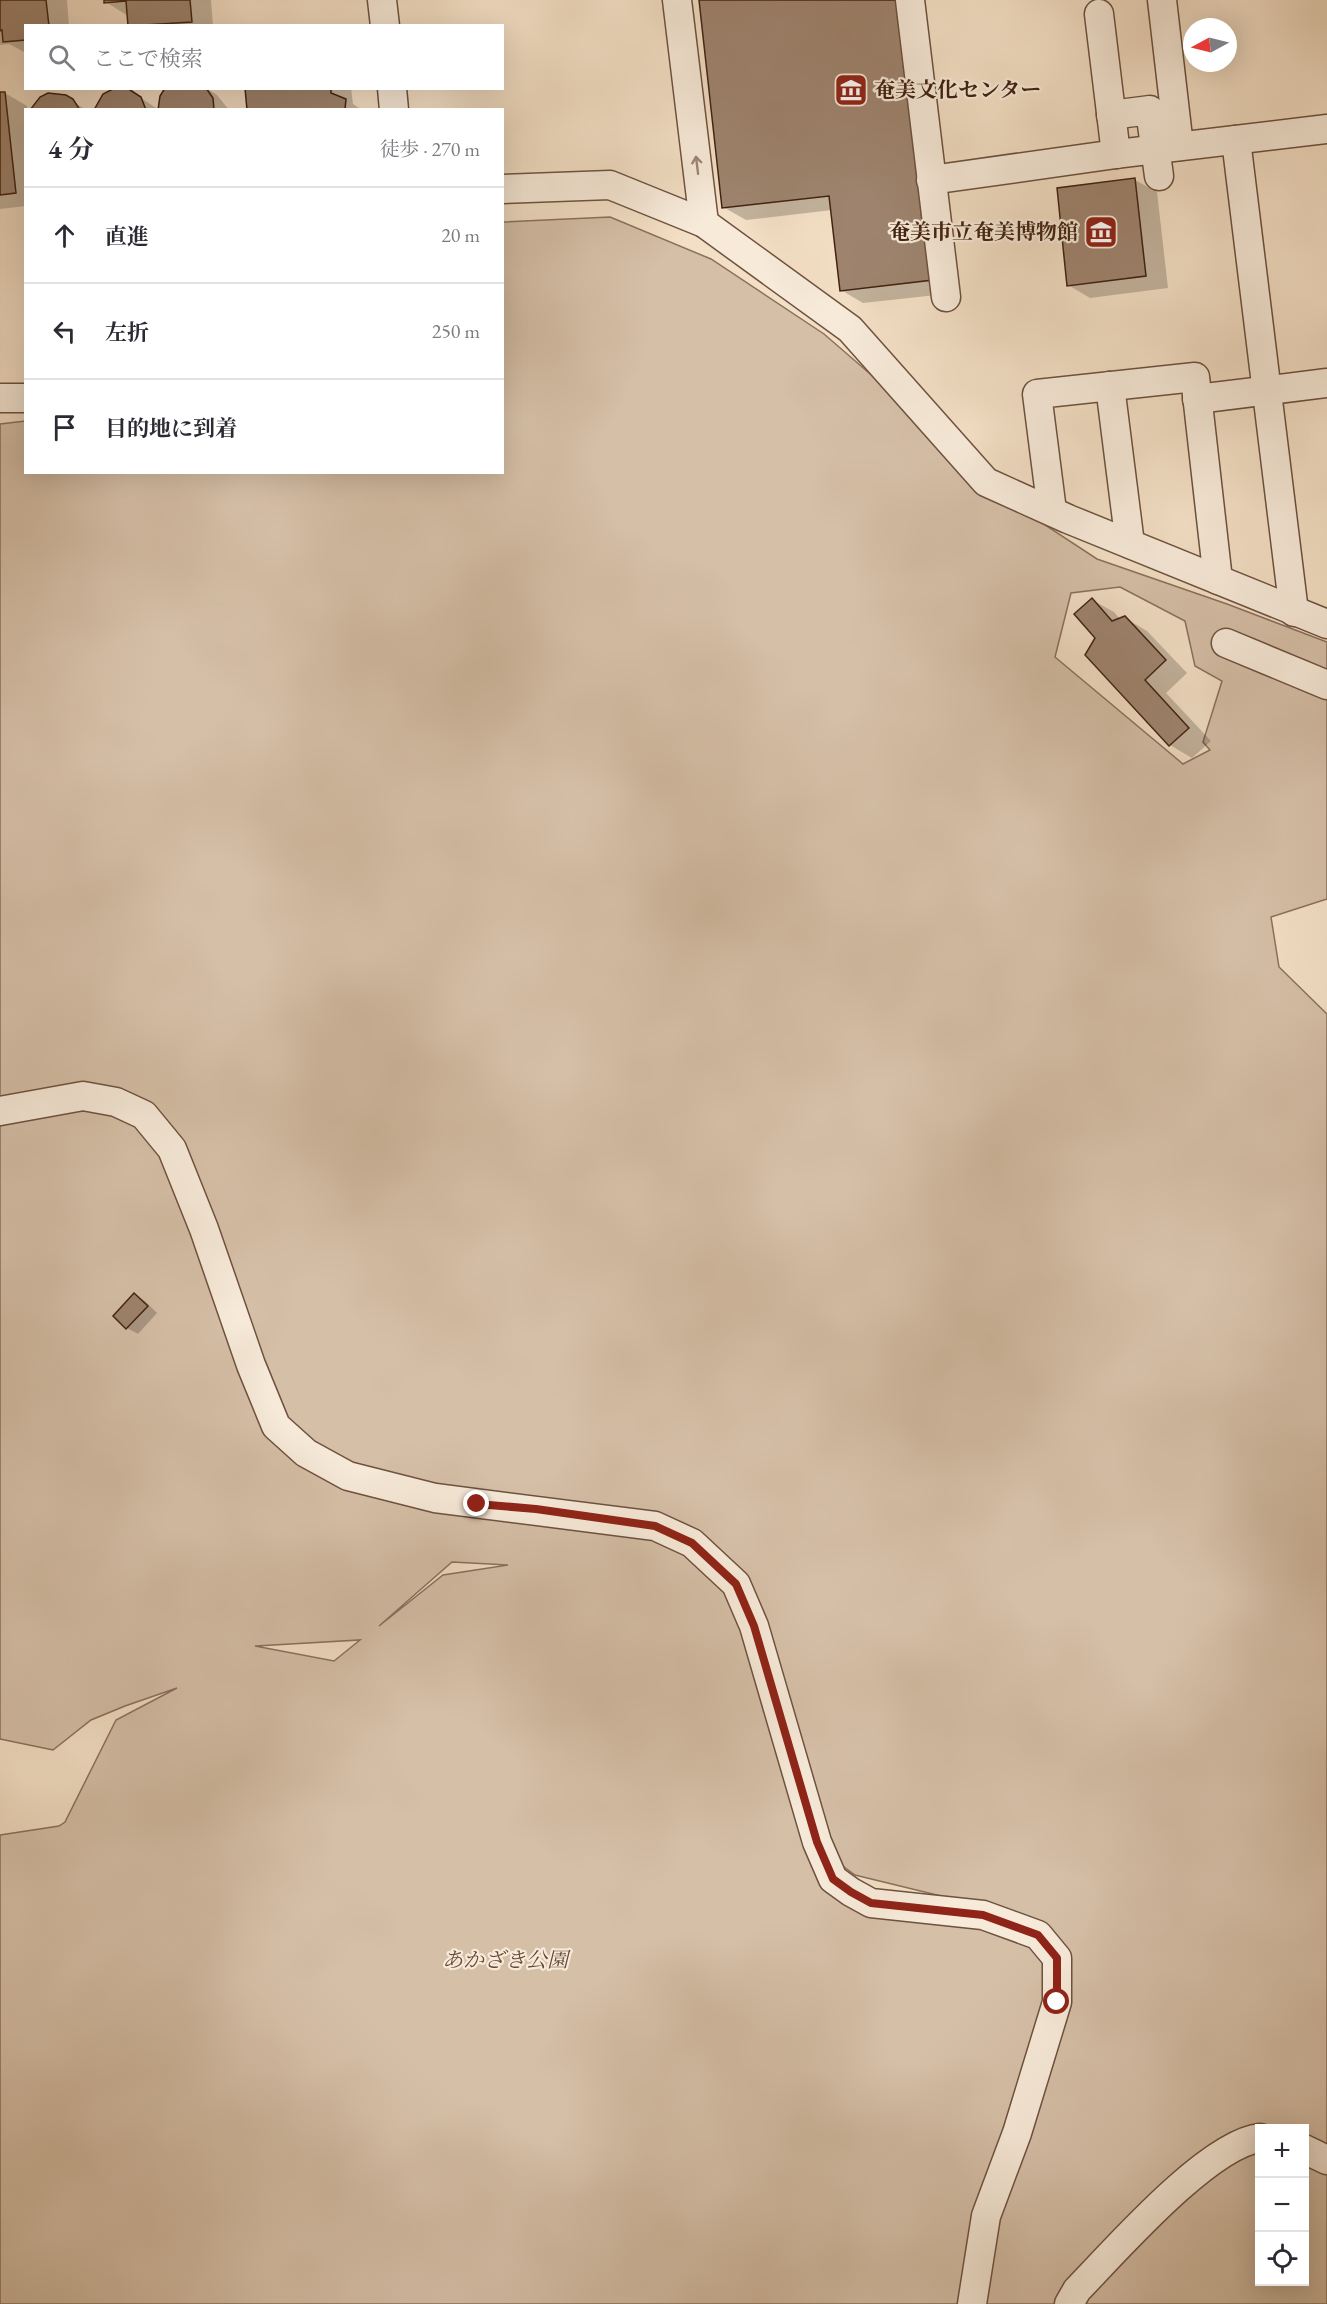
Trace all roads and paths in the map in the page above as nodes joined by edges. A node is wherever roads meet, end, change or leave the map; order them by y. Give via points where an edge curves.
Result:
1 (382, 0) edge
2 (677, 0) edge
3 (910, 0) edge
4 (1162, 0) edge
5 (1099, 14) dead end
6 (385, 24) edge
7 (392, 90) edge
8 (394, 108) edge
9 (1111, 115) junction
10 (1327, 129) edge
11 (1236, 140) junction
12 (1116, 154) junction
13 (1164, 157) junction
14 (931, 180) junction
15 (504, 189) edge
16 (704, 223) junction
17 (946, 297) dead end
18 (1327, 383) edge
19 (1110, 386) junction
20 (1268, 391) junction
21 (0, 398) edge
22 (24, 398) edge
23 (1197, 399) junction
24 (1052, 511) junction
25 (1130, 544) junction
26 (1218, 580) junction
27 (1294, 612) junction
28 (1327, 624) edge
29 (1226, 644) dead end
30 (1327, 685) edge
31 (0, 1111) edge
32 (1255, 2139) edge
33 (1309, 2151) edge
34 (1327, 2160) edge
35 (972, 2304) edge
36 (1069, 2304) edge

1 - 6 street
16 -> 2 street
3 - 14 street
4 - 13 street
5 - 9 street
7 - 8 street
9 - 12 street
9 - 13 street via 1150,110
10 - 11 street
11 - 13 street
11 - 20 street
12 - 13 street
12 - 14 street
14 - 17 street
15 - 16 street via 610,185
16 - 24 street via 850,329 986,482
18 - 20 street
19 - 23 street via 1195,377
19 - 24 street via 1037,393
19 - 25 street
20 - 23 street
20 - 27 street
21 - 22 street
23 - 26 street
24 - 25 street
25 - 26 street
26 - 27 street
27 - 28 street
29 - 30 street
31 - 35 street via 84,1096 116,1102 144,1115 172,1149 276,1426 306,1453 348,1476 435,1498 655,1526 692,1543 736,1584 754,1626 817,1842 833,1879 871,1903 983,1915 1038,1935 1057,1958 1057,2002 1017,2133 986,2216
32 - 36 street via 1208,2162 1077,2290
33 - 34 street

